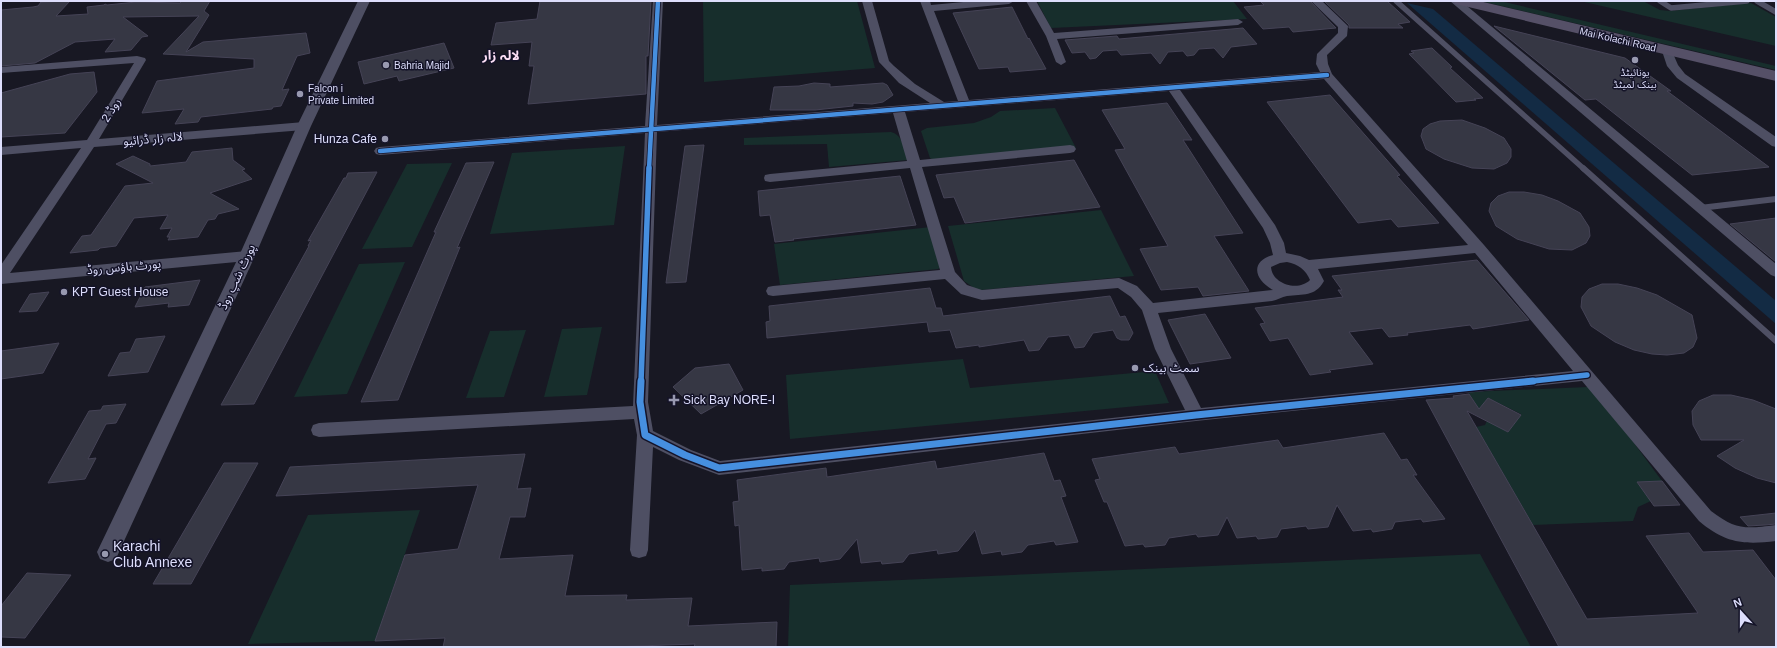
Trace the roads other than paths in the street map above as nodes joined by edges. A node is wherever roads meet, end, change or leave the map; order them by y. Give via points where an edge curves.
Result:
1 (364, 1) edge
2 (658, 1) edge
3 (866, 1) edge
4 (1009, 1) edge
5 (1031, 1) edge
6 (1316, 1) edge
7 (1396, 1) edge
8 (1455, 1) edge
9 (1460, 1) edge
10 (1516, 1) edge
11 (1660, 1) edge
12 (1747, 1) edge
13 (1758, 1) edge
14 (927, 4) edge
15 (1776, 12) edge
16 (1238, 22) dead end
17 (1050, 36) junction
18 (1667, 50) junction
19 (1061, 62) dead end
20 (1776, 62) edge
21 (1, 70) edge
22 (1327, 75) junction
23 (1776, 76) edge
24 (1172, 87) junction
25 (966, 104) junction
26 (942, 106) junction
27 (898, 109) junction
28 (304, 126) junction
29 (651, 129) junction
30 (91, 143) junction
31 (1776, 144) edge
32 (1070, 149) dead end
33 (1, 151) edge
34 (380, 151) dead end
35 (915, 164) junction
36 (770, 178) dead end
37 (1776, 199) edge
38 (1700, 208) junction
39 (1479, 248) junction
40 (247, 256) junction
41 (1280, 257) junction
42 (1308, 265) junction
43 (1776, 272) edge
44 (948, 274) junction
45 (1, 278) edge
46 (773, 290) dead end
47 (1288, 291) junction
48 (1149, 309) junction
49 (1776, 341) edge
50 (1587, 375) junction
51 (642, 412) junction
52 (1196, 415) junction
53 (319, 430) dead end
54 (645, 435) junction
55 (1776, 533) edge
56 (639, 550) dead end
57 (108, 552) dead end

1 - 28 street, پورٹ شپ روڈ
2 - 29 street
3 - 26 street via 884,62 890,71
4 - 14 street
5 - 17 street
6 - 22 street via 1343,26 1343,34 1322,54 1322,64
7 - 49 lane
8 - 38 street
9 - 18 main road, Mai Kolachi Road
10 - 20 main road, Mai Kolachi Road
11 - 12 lane via 1671,8
13 - 15 lane
14 - 25 street
16 - 17 street
17 - 19 street
18 - 23 main road, Mai Kolachi Road
18 - 31 street via 1673,66 1681,76
21 - 30 street, روڈ 2 via 141,60
22 - 24 street
22 - 39 street
24 - 25 street
24 - 41 street via 1270,228
25 - 26 street
26 - 27 street
27 - 29 street
27 - 35 street
28 - 30 street, لالہ زار ڈرائیو
28 - 40 street, پورٹ شپ روڈ
29 - 34 street
29 - 51 street via 640,402
30 - 33 street, لالہ زار ڈرائیو
30 - 45 street, روڈ 2
32 - 35 street
35 - 36 street
35 - 44 street
37 - 38 lane
38 - 43 street
39 - 42 street
39 - 50 street
40 - 45 street, پورٹ ہاؤس روڈ
40 - 57 street, پورٹ شپ روڈ
41 - 42 street
41 - 47 street via 1264,265 1264,272 1268,280
42 - 47 street via 1315,273 1317,281 1312,288 1302,292
44 - 46 street
44 - 48 street via 962,290 982,295 1118,283 1135,291
47 - 48 street via 1272,296
48 - 52 street via 1163,348
50 - 52 street
50 - 55 street via 1705,516 1720,529 1745,537
51 - 53 street
51 - 54 street
52 - 54 street via 719,468
54 - 56 street

